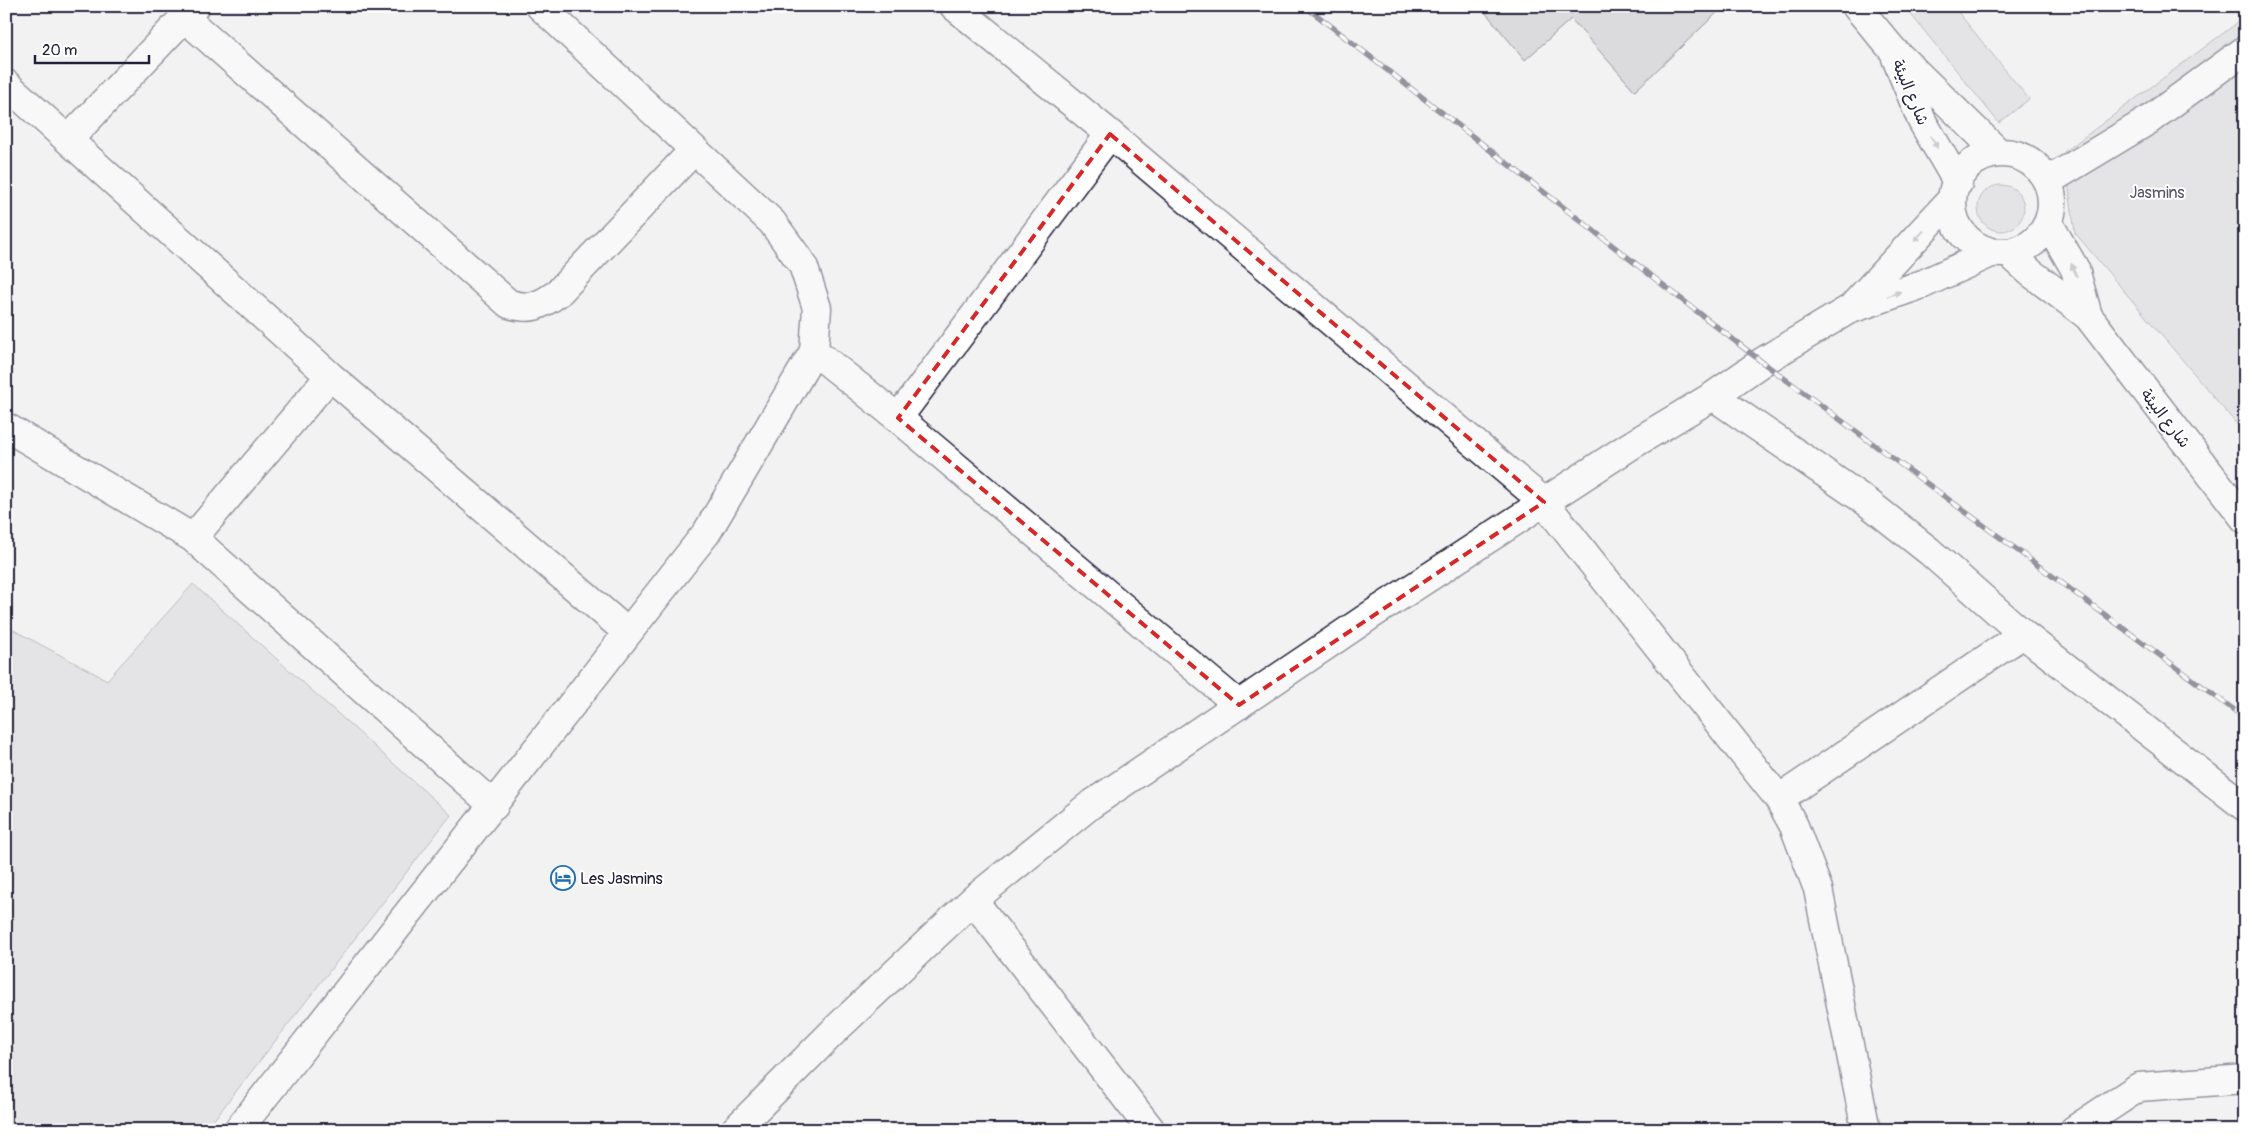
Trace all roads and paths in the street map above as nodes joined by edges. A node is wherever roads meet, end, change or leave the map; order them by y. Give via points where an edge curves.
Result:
1 (540, 6) edge
2 (954, 6) edge
3 (1856, 6) edge
4 (190, 12) edge
5 (1892, 49) junction
6 (2245, 50) edge
7 (6, 84) edge
8 (1110, 134) junction
9 (69, 139) junction
10 (694, 150) junction
11 (1998, 152) junction
12 (2048, 181) junction
13 (1955, 192) junction
14 (2049, 224) junction
15 (2001, 253) junction
16 (1848, 310) junction
17 (2088, 316) junction
18 (814, 351) junction
19 (330, 376) junction
20 (1713, 396) junction
21 (898, 418) junction
22 (6, 427) edge
23 (1544, 502) junction
24 (2245, 519) edge
25 (193, 538) junction
26 (627, 632) junction
27 (2023, 634) junction
28 (1239, 705) junction
29 (1779, 799) junction
30 (494, 806) junction
31 (2245, 806) edge
32 (973, 900) junction
33 (2245, 1079) edge
34 (238, 1130) edge
35 (735, 1130) edge
36 (1151, 1130) edge
37 (1866, 1130) edge
38 (2074, 1130) edge

1 - 10 street
2 - 8 street
3 - 5 street
4 - 9 street
4 - 10 street via 509,304 525,308 543,304 558,293
5 - 11 street, شارع البيئة
5 -> 13 street, شارع البيئة
6 - 12 street via 2149,120
7 - 9 street
8 - 21 street
8 - 23 street
9 - 19 street
10 - 18 street via 772,222 803,265 817,308
11 - 12 street via 2018,154 2036,165
11 - 13 street via 1980,157 1964,168
12 - 14 street via 2053,202
13 - 15 street via 1953,218 1961,234 1975,246
13 -> 16 street
14 - 15 street via 2033,244
17 -> 14 street, شارع البيئة via 2075,270
16 -> 15 street
15 - 17 street, شارع البيئة
16 - 20 street
17 - 24 street, شارع البيئة
18 - 21 street
18 - 26 street via 707,532
19 - 25 street
19 - 26 street
20 - 23 street
20 - 27 street via 1867,502 1929,551
21 - 28 street
22 - 25 street
23 - 28 street
23 - 29 street
25 - 30 street
26 - 30 street
27 - 29 street
27 - 31 street
28 - 32 street via 1089,806
29 - 37 street via 1794,826 1818,889
30 - 34 street
32 - 35 street
32 - 36 street
33 - 38 street via 2139,1087

